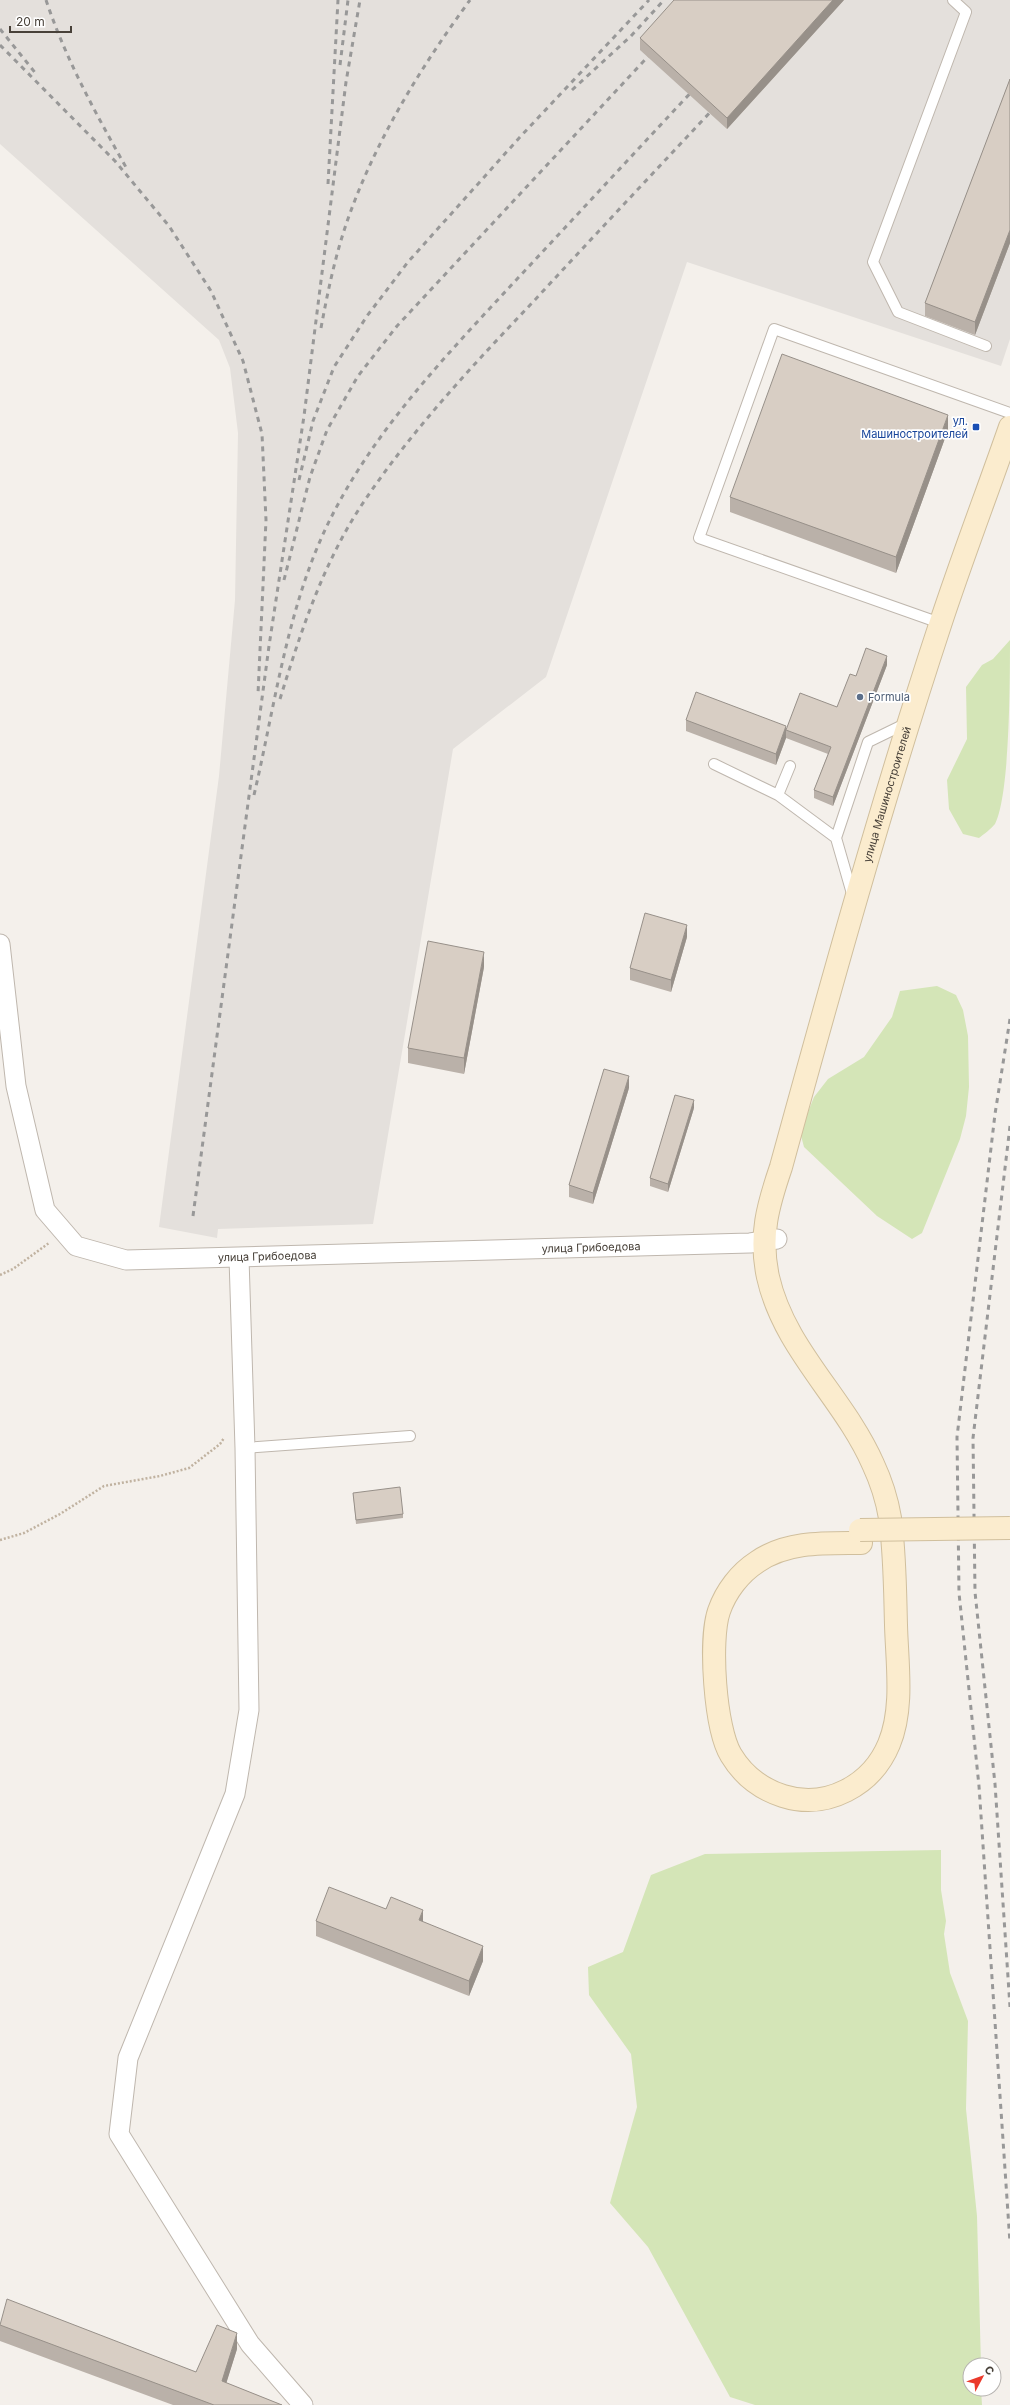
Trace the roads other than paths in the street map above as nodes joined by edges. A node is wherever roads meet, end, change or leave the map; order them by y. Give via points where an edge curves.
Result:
1 (953, 0) edge
2 (986, 346) dead end
3 (1010, 413) edge
4 (1010, 427) edge
5 (940, 623) junction
6 (909, 722) junction
7 (714, 764) dead end
8 (790, 766) dead end
9 (778, 795) junction
10 (836, 838) junction
11 (854, 902) junction
12 (0, 944) edge
13 (4, 1020) edge
14 (771, 1240) junction
15 (239, 1258) junction
16 (410, 1436) dead end
17 (245, 1448) junction
18 (1010, 1528) edge
19 (861, 1537) junction
20 (1010, 1540) edge
21 (303, 2405) edge

1 - 2 lane via 966,12 873,262 898,312
3 - 5 lane via 774,329 699,538
4 - 5 main road, улица Машиностроителей
5 - 6 main road, улица Машиностроителей
6 - 10 lane via 868,742
6 - 11 main road, улица Машиностроителей
7 - 9 lane
8 - 9 lane
9 - 10 lane
10 - 11 lane
11 - 14 main road, улица Машиностроителей via 781,1167
12 - 13 street, улица Грибоедова
13 - 15 street, улица Грибоедова via 16,1086 45,1210 76,1246 126,1260
14 - 15 street, улица Грибоедова
14 - 19 main road, улица Машиностроителей via 788,1300 799,1325 869,1429 897,1494 902,1515 906,1561 910,1688 902,1746 878,1783 851,1803 833,1809 799,1812 780,1808 745,1791 732,1778 712,1746 707,1725 703,1676 704,1624 708,1606 730,1569 765,1543 795,1534
15 - 17 street
16 - 17 lane
17 - 21 street via 249,1710 235,1794 128,2058 119,2134 250,2344
18 - 19 main road, bridge
19 - 20 main road

